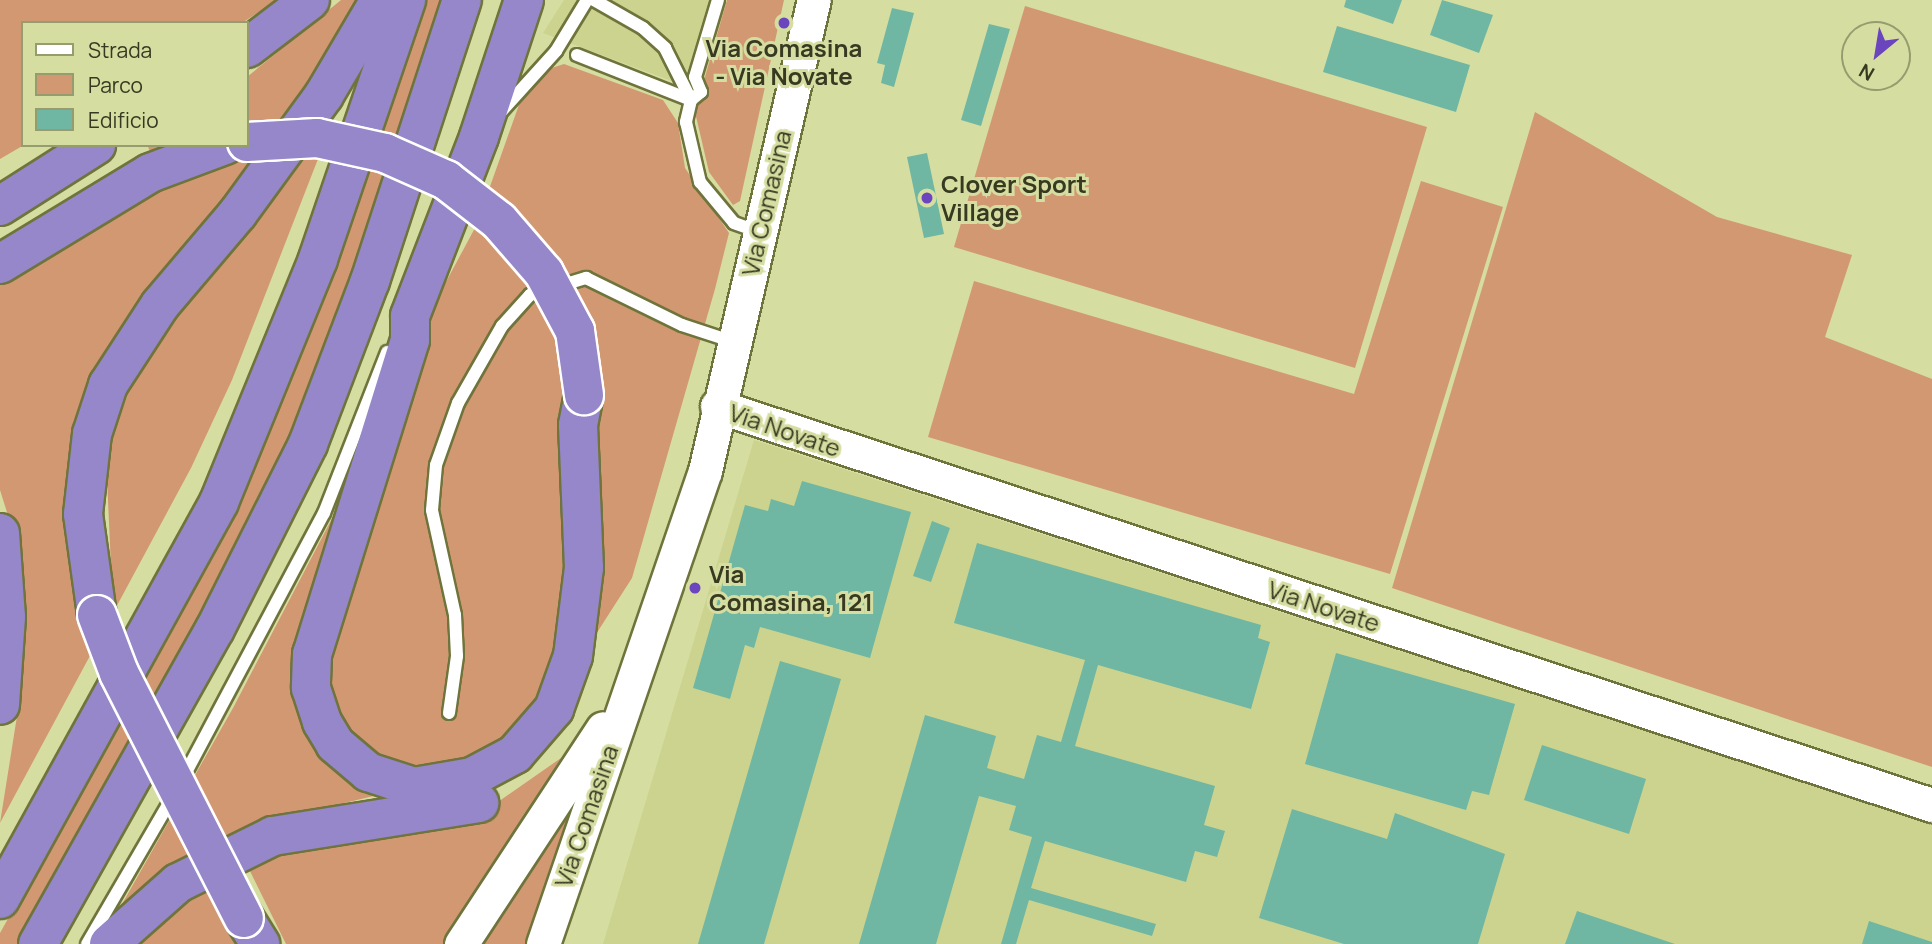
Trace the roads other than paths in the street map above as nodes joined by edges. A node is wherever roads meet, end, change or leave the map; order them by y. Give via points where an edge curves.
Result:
1 (310, 0) edge
2 (380, 0) edge
3 (406, 0) edge
4 (462, 0) edge
5 (514, 0) edge
6 (524, 0) edge
7 (587, 0) edge
8 (594, 0) edge
9 (718, 0) edge
10 (814, 0) edge
11 (509, 45) junction
12 (248, 47) edge
13 (577, 55) dead end
14 (691, 100) junction
15 (479, 137) junction
16 (248, 142) edge
17 (93, 147) edge
18 (220, 147) edge
19 (0, 206) edge
20 (760, 233) junction
21 (0, 264) edge
22 (410, 316) junction
23 (734, 342) junction
24 (584, 395) junction
25 (717, 406) junction
26 (0, 533) edge
27 (630, 688) junction
28 (0, 705) edge
29 (449, 713) dead end
30 (1932, 805) edge
31 (0, 899) edge
32 (252, 931) edge
33 (38, 944) edge
34 (88, 944) edge
35 (109, 944) edge
36 (461, 944) edge
37 (542, 944) edge
38 (567, 944) edge

1 - 12 highway
2 - 32 highway, bridge via 324,95 238,213 160,305 108,385 92,434 83,514 97,615 119,673
3 - 31 highway via 318,259 219,502
4 - 33 highway via 370,281 308,444 215,629
5 - 11 highway
6 - 11 highway
7 - 15 lane via 555,51
8 - 14 lane via 643,28 665,48
9 - 14 lane via 695,77 701,92
10 - 20 street, Via Comasina
11 - 15 highway
13 - 14 lane
14 - 20 lane via 686,122 700,182 734,223
15 - 22 highway
16 - 24 highway, bridge via 317,138 385,153 446,180 499,222 544,273 575,331
17 - 19 highway
18 - 21 highway via 150,173
20 - 23 street, Via Comasina
22 - 24 highway via 410,340 311,665 313,700 328,734 356,764 379,777 427,786 488,771 526,745 560,698 573,656 584,568 578,425
22 - 34 lane via 394,335 324,513 286,590
23 - 25 street, Via Comasina
23 - 29 lane via 682,326 586,278 530,295 502,326 458,403 436,465 432,510 456,629
24 - 35 highway via 598,448 602,559 576,705 551,751 484,802 305,828 247,847 178,883
25 - 27 street, Via Comasina via 694,449
25 - 30 street, Via Novate
26 - 28 highway via 6,617
27 - 36 street
27 - 37 street, Via Comasina
27 - 38 street, Via Comasina via 592,862

